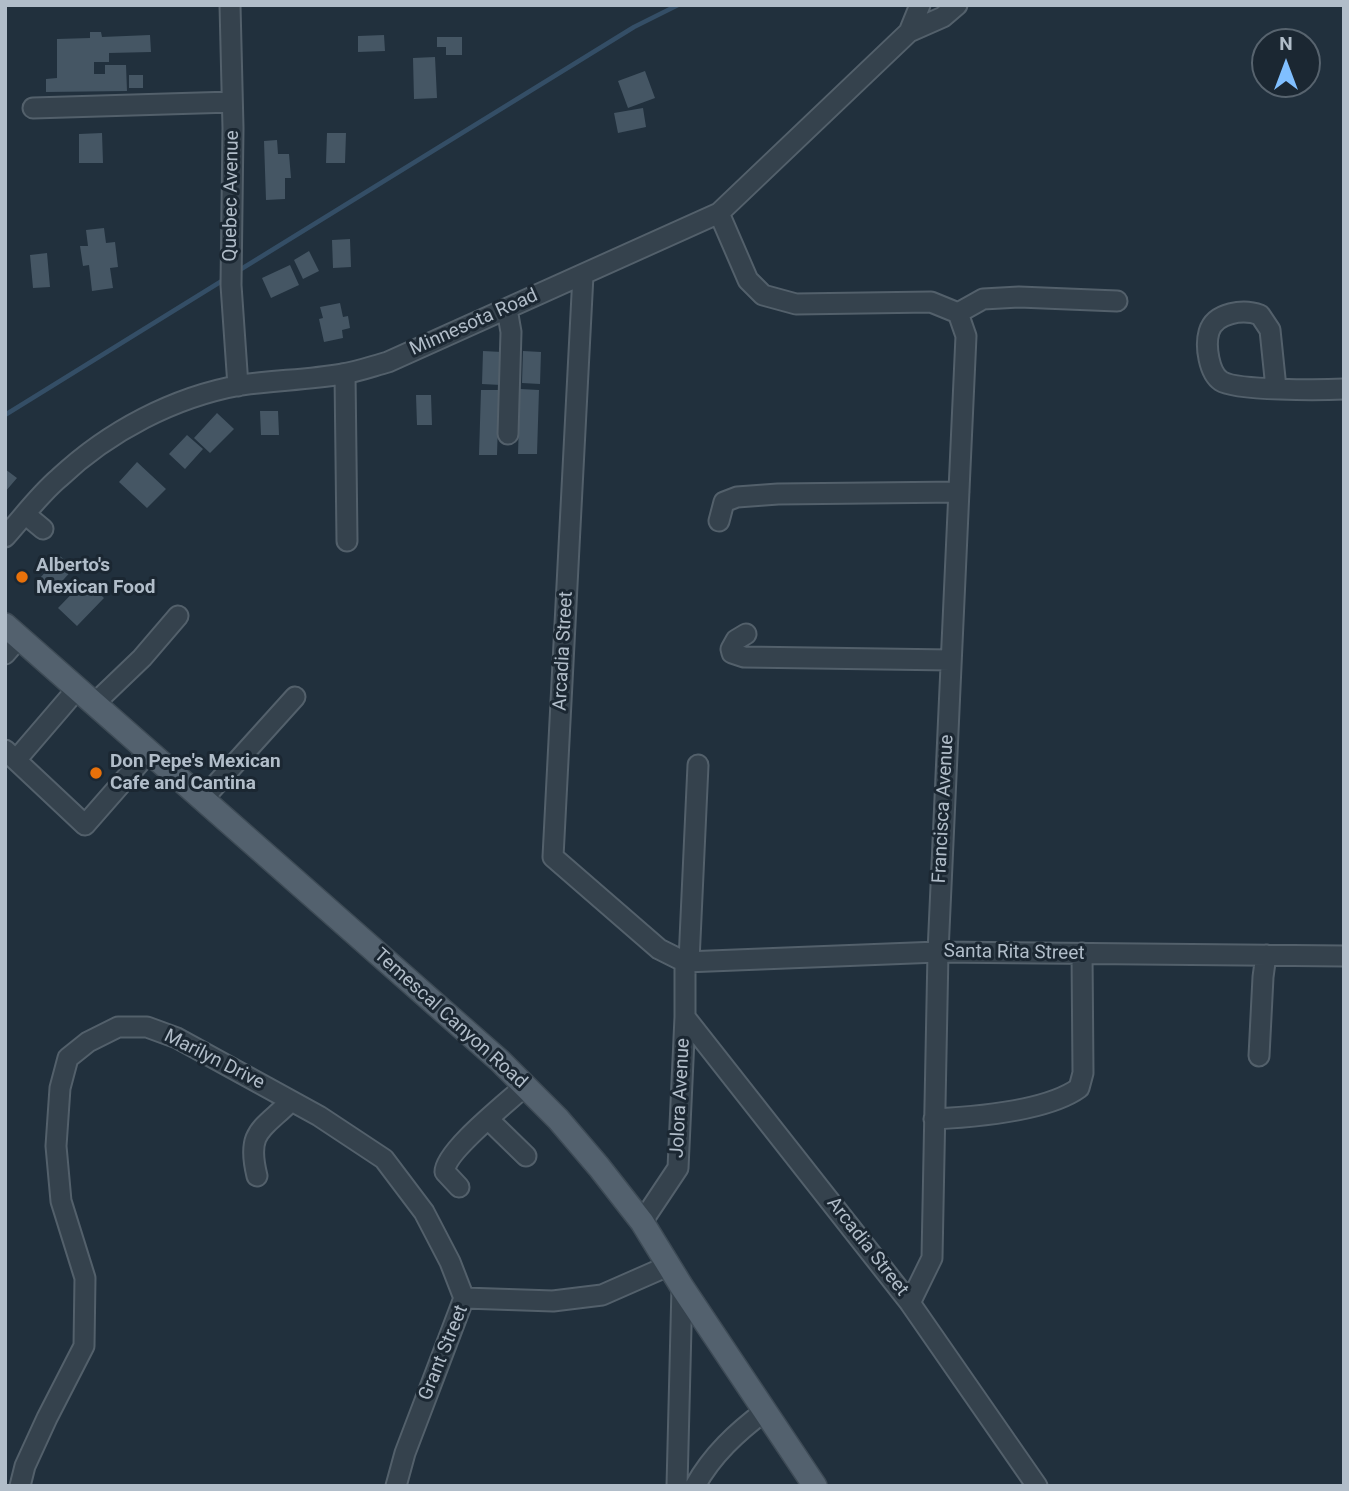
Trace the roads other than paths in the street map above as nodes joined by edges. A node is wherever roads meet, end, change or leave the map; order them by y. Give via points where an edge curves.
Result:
1 (230, 5) edge
2 (920, 5) edge
3 (957, 5) edge
4 (909, 32) junction
5 (232, 102) junction
6 (33, 107) dead end
7 (719, 213) junction
8 (583, 275) junction
9 (1117, 301) dead end
10 (507, 309) junction
11 (958, 313) junction
12 (345, 374) junction
13 (238, 386) junction
14 (1276, 388) junction
15 (1344, 389) edge
16 (508, 434) dead end
17 (959, 492) junction
18 (25, 514) junction
19 (719, 522) dead end
20 (43, 529) dead end
21 (5, 537) edge
22 (347, 541) dead end
23 (178, 616) dead end
24 (746, 635) dead end
25 (10, 639) edge
26 (951, 660) junction
27 (77, 689) junction
28 (295, 697) dead end
29 (94, 704) junction
30 (148, 753) junction
31 (11, 755) edge
32 (698, 765) dead end
33 (202, 800) junction
34 (938, 952) junction
35 (1082, 953) junction
36 (1266, 955) junction
37 (1344, 956) edge
38 (687, 961) junction
39 (685, 1017) junction
40 (1259, 1056) dead end
41 (525, 1086) junction
42 (291, 1101) junction
43 (934, 1119) junction
44 (489, 1120) junction
45 (526, 1156) dead end
46 (257, 1176) dead end
47 (459, 1187) dead end
48 (642, 1222) junction
49 (668, 1266) junction
50 (682, 1287) junction
51 (464, 1298) junction
52 (911, 1303) junction
53 (765, 1411) junction
54 (20, 1486) edge
55 (396, 1486) edge
56 (677, 1486) edge
57 (695, 1486) edge
58 (815, 1486) edge
59 (1037, 1486) edge

1 - 5 street, Quebec Avenue
2 - 4 street, Minnesota Road
3 - 4 street, Minnesota Road via 943,17
4 - 7 street, Minnesota Road
5 - 6 street
5 - 13 street, Quebec Avenue via 231,285
7 - 8 street, Minnesota Road
7 - 11 street via 748,280 763,295 796,304 931,302
8 - 10 street, Minnesota Road
8 - 38 street, Arcadia Street via 553,857 659,949
9 - 11 street via 983,299
10 - 12 street, Minnesota Road via 388,362
10 - 16 street via 511,332
11 - 17 street, Francisca Avenue via 966,336
12 - 13 street, Minnesota Road
12 - 22 street
13 - 18 street, Minnesota Road via 128,425 57,478
14 - 14 street via 1229,386 1218,380 1209,365 1209,331 1216,322 1241,311 1260,315 1270,330
14 - 15 street
17 - 19 street via 737,497 724,502
17 - 26 street, Francisca Avenue
18 - 20 street
18 - 21 street, Minnesota Road
23 - 29 street
24 - 26 street via 736,640 732,653 744,657
25 - 27 main road, Temescal Canyon Road
26 - 34 street, Francisca Avenue
27 - 29 main road, Temescal Canyon Road
27 - 31 street
28 - 33 street
29 - 30 main road, Temescal Canyon Road
30 - 31 street via 85,825
30 - 33 main road, Temescal Canyon Road
32 - 38 street, Jolora Avenue
33 - 41 main road, Temescal Canyon Road
34 - 35 street, Santa Rita Street
34 - 38 street, Santa Rita Street
34 - 43 street, Francisca Avenue
35 - 36 street, Santa Rita Street
35 - 43 street via 1083,1073 1079,1088 1052,1102
36 - 37 street, Santa Rita Street
36 - 40 street
38 - 39 street, Jolora Avenue
39 - 48 street, Jolora Avenue via 678,1168
39 - 52 street, Arcadia Street
41 - 44 street
41 - 48 main road, Temescal Canyon Road
42 - 46 street via 256,1135 252,1147
42 - 51 street, Marilyn Drive via 384,1159 424,1212
42 - 54 street, Marilyn Drive via 177,1038 147,1027 118,1027 88,1041 68,1058 60,1088 56,1146 61,1201 85,1278 83,1346 25,1466
43 - 52 street, Francisca Avenue via 932,1258
44 - 45 street
44 - 47 street via 455,1150 445,1166
48 - 49 main road, Temescal Canyon Road
49 - 50 main road, Temescal Canyon Road
49 - 51 street, Grant Street via 603,1295 553,1301
50 - 53 main road, Temescal Canyon Road
50 - 56 street
51 - 55 street, Grant Street
52 - 59 street, Arcadia Street
53 - 57 street via 738,1431
53 - 58 main road, Temescal Canyon Road

